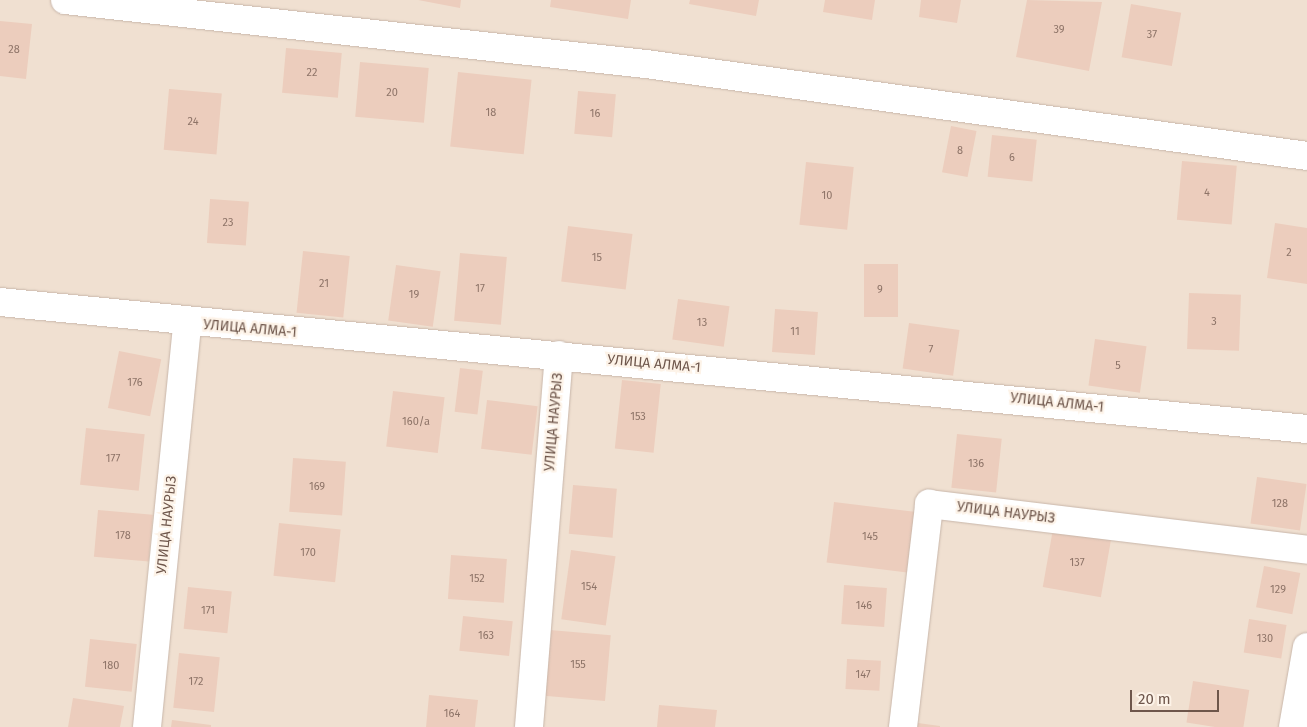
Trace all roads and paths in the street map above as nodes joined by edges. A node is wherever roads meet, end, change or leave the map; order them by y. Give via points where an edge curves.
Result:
1 (65, 0) edge
2 (1307, 156) edge
3 (0, 302) edge
4 (187, 323) junction
5 (559, 355) junction
6 (1307, 429) edge
7 (1307, 550) edge
8 (1307, 647) edge
9 (147, 727) edge
10 (530, 727) edge
11 (903, 727) edge
12 (1293, 727) edge

1 - 2 street via 646,64
3 - 4 street, УЛИЦА АЛМА-1
4 - 5 street, УЛИЦА АЛМА-1
4 - 9 street, УЛИЦА НАУРЫЗ
5 - 6 street, УЛИЦА АЛМА-1
5 - 10 street, УЛИЦА НАУРЫЗ
7 - 11 street, УЛИЦА НАУРЫЗ via 928,504
8 - 12 street

